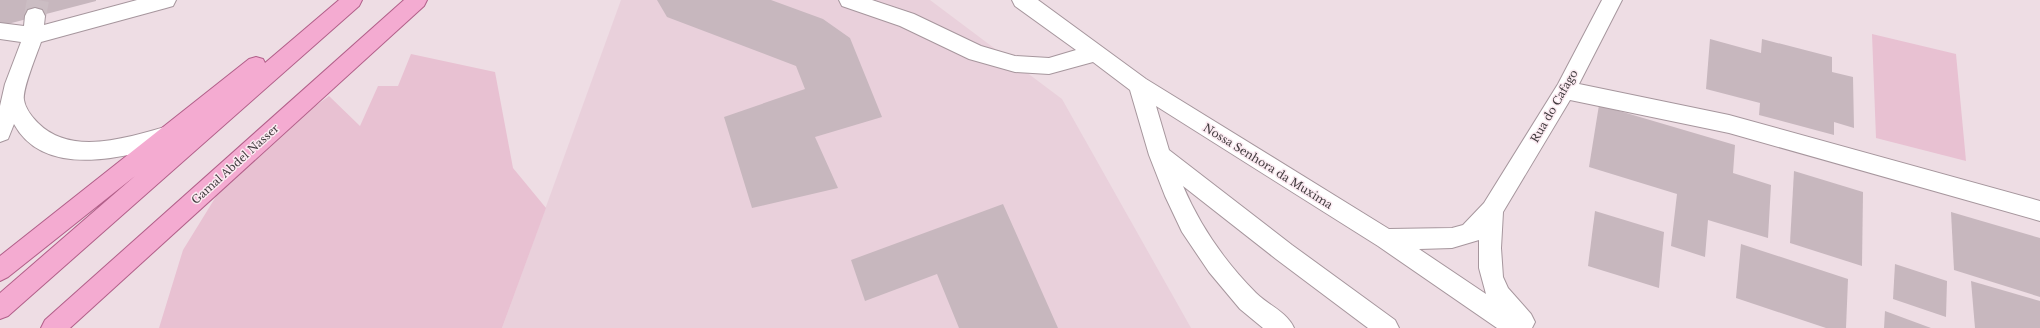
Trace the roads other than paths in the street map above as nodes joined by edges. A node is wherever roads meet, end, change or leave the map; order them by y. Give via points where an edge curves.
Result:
1 (166, 0) edge
2 (333, 0) edge
3 (352, 0) edge
4 (417, 0) edge
5 (849, 0) edge
6 (1022, 0) edge
7 (1612, 0) edge
8 (34, 26) junction
9 (0, 31) edge
10 (1095, 53) junction
11 (1138, 86) junction
12 (1565, 90) junction
13 (13, 100) junction
14 (0, 132) edge
15 (172, 134) junction
16 (1160, 155) junction
17 (1492, 210) junction
18 (2040, 211) edge
19 (1386, 240) junction
20 (0, 270) edge
21 (0, 308) edge
22 (53, 328) edge
23 (1282, 328) edge
24 (1387, 328) edge
25 (1517, 328) edge
26 (1529, 328) edge

1 - 8 street
2 - 15 main road
3 - 21 main road
4 - 22 main road, Gamal Abdel Nasser
5 - 10 street via 907,20 976,53 1015,64 1049,66
6 - 10 street, Nossa Senhora da Muxima
7 - 12 street, Rua do Cafago
8 - 9 street
8 - 13 street
10 - 11 street, Nossa Senhora da Muxima
11 - 16 street
11 - 19 street, Nossa Senhora da Muxima
12 - 17 street, Rua do Cafago
12 - 18 street via 1729,124
13 - 14 street
13 - 15 street via 26,125 43,141 71,152 101,150
15 - 20 main road
16 - 23 street via 1179,203 1196,234 1219,267 1250,302
16 - 24 street
17 - 19 street, Rua do Cafago via 1470,233 1452,238
17 - 26 street via 1491,263 1494,284 1506,305
19 - 25 street, Nossa Senhora da Muxima

